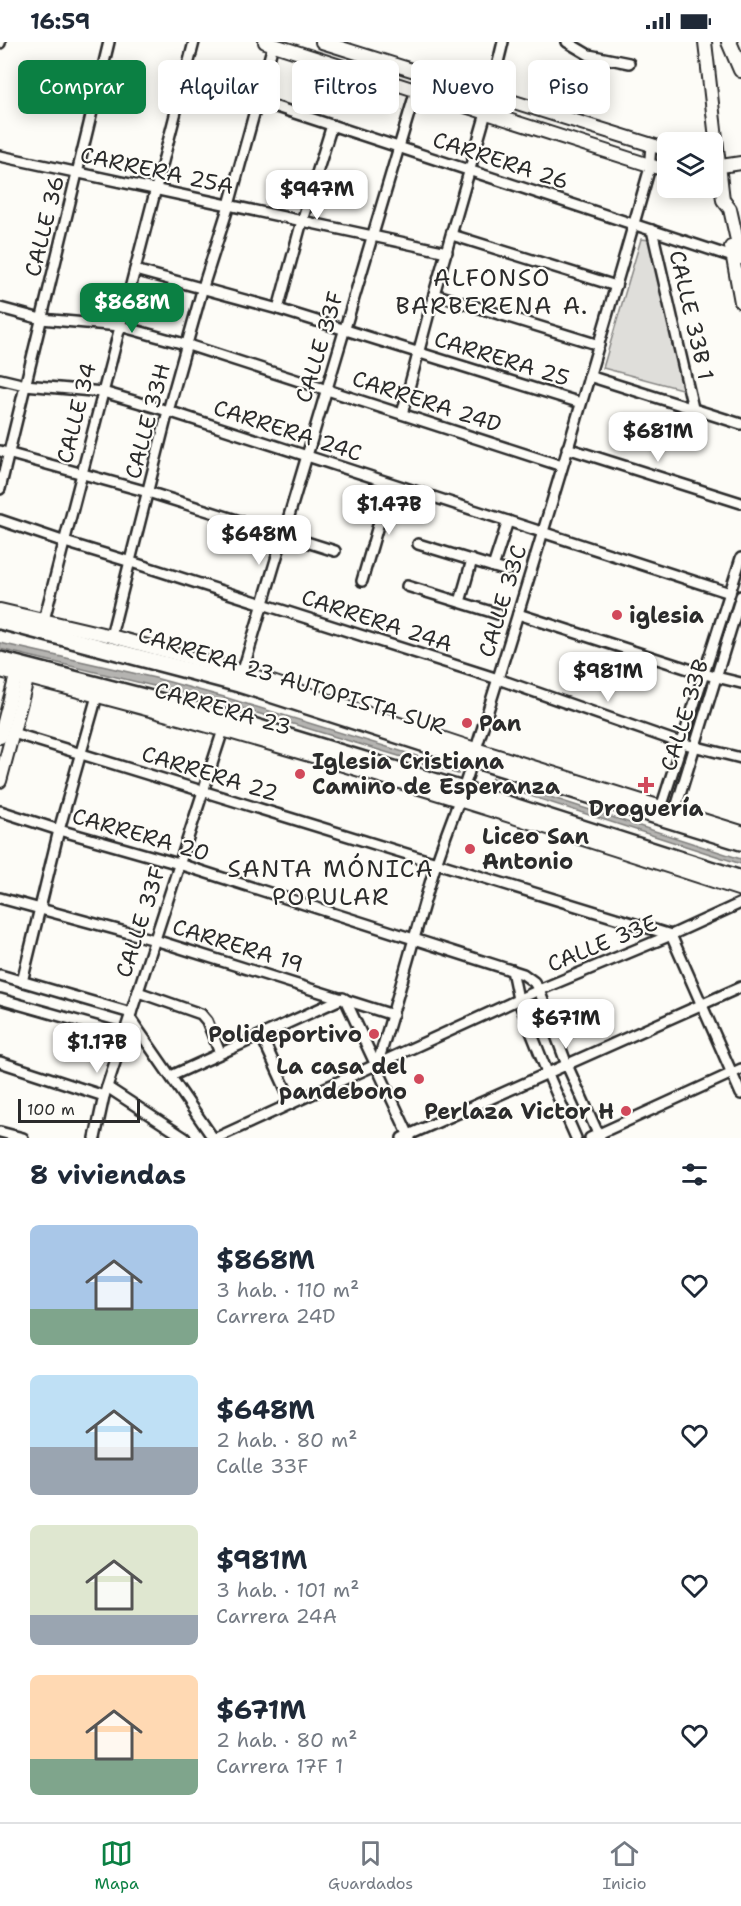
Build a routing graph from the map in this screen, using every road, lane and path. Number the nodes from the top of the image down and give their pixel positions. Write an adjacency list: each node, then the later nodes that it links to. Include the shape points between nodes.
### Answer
1 (109, 42): 32 (street, CALLE 36)
2 (194, 42): 33 (street, CALLE 34)
3 (322, 42): 12 (street)
4 (503, 42): 10 (street)
5 (567, 42): 11 (street, via 589,55)
6 (705, 42): 22 (street)
7 (729, 42): 13 (main road)
8 (269, 43): 9 (street, CALLE 33H); 14 (street)
9 (266, 60)
10 (499, 60)
11 (629, 63)
12 (411, 70)
13 (741, 70)
14 (411, 88)
15 (516, 103): 23 (street)
16 (411, 107): 24 (street, CALLE 33F)
17 (280, 108): 21 (street, CARRERA 26)
18 (254, 114): 35 (street, CALLE 33H)
19 (486, 114): 31 (street)
20 (489, 114): 29 (street)
21 (332, 125): 24 (street, CARRERA 26); 36 (street)
22 (714, 132)
23 (651, 145): 25 (street); 29 (street, CALLE 33C)
24 (399, 147): 31 (street, CARRERA 26); 40 (street, CALLE 33F)
25 (657, 147)
26 (0, 156): 32 (street, CARRERA 25A)
27 (741, 163): 28 (street)
28 (723, 164)
29 (649, 165): 30 (street); 37 (street, CALLE 33C)
30 (657, 168)
31 (470, 171): 37 (street, CARRERA 26); 39 (street)
32 (77, 173): 33 (street, CARRERA 25A); 50 (street, CALLE 36)
33 (156, 190): 35 (street, CARRERA 25A); 43 (street, CALLE 34)
34 (723, 200): 42 (street, via 730,209)
35 (229, 206): 36 (street, CARRERA 25A); 45 (street, CALLE 33H)
36 (302, 221): 40 (street, CARRERA 25A); 49 (street)
37 (633, 224): 38 (street, CARRERA 26); 44 (street, CALLE 33C)
38 (652, 230): 42 (street, CARRERA 26); 62 (street, CALLE 33B 1)
39 (452, 234): 41 (street); 44 (street)
40 (372, 236): 41 (street, CARRERA 25A); 52 (street, CALLE 33F)
41 (447, 252): 46 (street)
42 (737, 257): 47 (street)
43 (135, 270): 45 (street, CARRERA 25); 51 (street, CALLE 34)
44 (616, 286): 54 (street, CALLE 33C)
45 (203, 287): 49 (street, CARRERA 25); 53 (street, CALLE 33H)
46 (434, 294): 54 (street); 55 (street)
47 (741, 302)
48 (0, 308): 50 (street, CARRERA 24D)
49 (278, 309): 52 (street, CARRERA 25)
50 (41, 319): 51 (street, CARRERA 24D); 58 (street, CALLE 36)
51 (120, 326): 53 (street, CARRERA 24D); 60 (street, CALLE 34)
52 (344, 329): 55 (street, CARRERA 25); 59 (street, CALLE 33F)
53 (188, 345): 59 (street, CARRERA 24D); 63 (street, CALLE 33H)
54 (599, 345): 56 (street, CALLE 33C)
55 (419, 353): 61 (street, CARRERA 25); 64 (street)
56 (589, 376): 61 (street, CALLE 33C); 62 (street, CARRERA 25)
57 (0, 379): 58 (street, CARRERA 24C)
58 (25, 386): 60 (street, CARRERA 24C); 67 (street, CALLE 36)
59 (326, 389): 64 (street, CARRERA 24D); 68 (street, CALLE 33F)
60 (103, 392): 63 (street, CARRERA 24C); 70 (street, CALLE 34)
61 (581, 403): 66 (street, CALLE 33C)
62 (693, 408): 65 (street, CARRERA 25)
63 (168, 411): 68 (street, CARRERA 24C); 73 (street, CALLE 33H)
64 (402, 414): 69 (street, CARRERA 24D)
65 (741, 424)
66 (567, 448): 69 (street, CALLE 33C); 74 (street)
67 (4, 452): 70 (street); 72 (street, CALLE 36)
68 (306, 456): 71 (street, CARRERA 24C); 78 (street, CALLE 33F)
69 (562, 466): 77 (street, CALLE 33C)
70 (82, 474): 73 (street); 79 (street, CALLE 34)
71 (390, 484): 76 (street, CARRERA 24C); 87 (street)
72 (0, 489)
73 (148, 492): 78 (street); 84 (street, CALLE 33H)
74 (741, 503)
75 (0, 520): 79 (street, CARRERA 24A)
76 (508, 521): 77 (street, CARRERA 24C); 85 (street)
77 (544, 533): 89 (street, CARRERA 24C); 95 (street, CALLE 33C)
78 (283, 535): 81 (street); 92 (street, CALLE 33F)
79 (65, 542): 84 (street, CARRERA 24A); 96 (street, CALLE 34)
80 (418, 544): 83 (street)
81 (335, 551)
82 (741, 558): 89 (street, CALLE 33B)
83 (472, 560): 85 (street); 91 (street)
84 (131, 562): 92 (street, CARRERA 24A); 98 (street, CALLE 33H)
85 (493, 567): 86 (street)
86 (507, 571)
87 (362, 581)
88 (407, 586): 91 (street)
89 (730, 593): 102 (street, CALLE 33B)
90 (741, 596): 103 (street, CALLE 33B)
91 (460, 602): 94 (street)
92 (262, 604): 104 (street, CALLE 33F); 105 (street, CARRERA 24A)
93 (0, 610): 96 (street, CARRERA 23)
94 (498, 614)
95 (518, 614): 102 (street); 105 (street, CALLE 33C)
96 (44, 620): 98 (street, CARRERA 23)
97 (0, 621): 104 (main road, CARRERA 23 AUTOPISTA SUR)
98 (111, 636): 104 (street, CARRERA 23)
99 (0, 660): 101 (main road)
100 (0, 672): 101 (street, CARRERA 23)
101 (24, 674): 107 (street, CARRERA 23); 108 (main road); 110 (street); 111 (street)
102 (704, 674): 103 (street); 112 (street, CALLE 33B)
103 (716, 677): 106 (street); 113 (street, CALLE 33B)
104 (241, 678): 115 (main road, CARRERA 23 AUTOPISTA SUR)
105 (498, 679): 112 (street, CARRERA 24A); 115 (street, CALLE 33C)
106 (741, 683)
107 (97, 696): 108 (street, CARRERA 23); 114 (street)
108 (155, 704): 109 (main road)
109 (226, 724): 118 (street, CALLE 33F); 119 (main road)
110 (13, 733): 114 (street, CARRERA 22); 117 (street)
111 (0, 737)
112 (681, 742): 113 (street, CARRERA 24A); 120 (street, CALLE 33B)
113 (695, 746): 116 (street, CARRERA 24A); 122 (street, CALLE 33B)
114 (79, 753): 118 (street, CARRERA 22); 123 (street)
115 (475, 754): 119 (street, CALLE 33C); 120 (street); 125 (main road, CARRERA 23 AUTOPISTA SUR)
116 (741, 758)
117 (0, 781)
118 (202, 791): 126 (street, CARRERA 22); 127 (street, CALLE 33F)
119 (462, 795): 126 (street, CALLE 33C); 128 (main road); 129 (street)
120 (661, 808): 122 (street)
121 (0, 811): 123 (street, CARRERA 20)
122 (675, 811): 124 (street)
123 (59, 830): 127 (street, CARRERA 20); 132 (street)
124 (741, 832)
125 (741, 842)
126 (436, 863): 133 (street, CARRERA 22); 134 (street, CALLE 33C)
127 (180, 864): 134 (street, CARRERA 20); 135 (street, CALLE 33F)
128 (741, 879)
129 (741, 890)
130 (0, 898): 132 (street, CARRERA 19)
131 (741, 903): 133 (street, CALLE 33E)
132 (40, 909): 135 (street, CARRERA 19); 138 (street)
133 (671, 935): 140 (street, CALLE 33E); 145 (street)
134 (413, 939): 136 (street, CARRERA 20); 147 (street, CALLE 33C)
135 (155, 940): 141 (street, CALLE 33F); 143 (street, CARRERA 19)
136 (512, 970): 140 (street, CARRERA 20, via 530,977); 144 (street)
137 (0, 975): 138 (street)
138 (22, 982): 146 (street)
139 (741, 987): 145 (street)
140 (539, 990): 144 (street, CALLE 33E); 153 (street)
141 (138, 992): 146 (street, CALLE 33F); 150 (street, via 201,1014)
142 (0, 999): 148 (street)
143 (344, 999): 147 (street, CARRERA 19); 149 (street); 152 (street)
144 (518, 999): 152 (street, CALLE 33E); 155 (street)
145 (703, 1004): 153 (street); 154 (street)
146 (130, 1015): 148 (street, CALLE 33F); 156 (street)
147 (393, 1015): 152 (street, CALLE 33C)
148 (124, 1034): 157 (street, CALLE 33F)
149 (261, 1035): 150 (street); 159 (street)
150 (220, 1053): 156 (street)
151 (0, 1062): 157 (street)
152 (377, 1065): 159 (street, CALLE 33E); 161 (street)
153 (567, 1065): 155 (street); 162 (street)
154 (737, 1071): 158 (street); 162 (street)
155 (547, 1072): 161 (street); 167 (street)
156 (171, 1076): 166 (street)
157 (106, 1091): 164 (street, CALLE 33F); 165 (street)
158 (741, 1094)
159 (292, 1103): 166 (street, CALLE 33E)
160 (0, 1132): 163 (street)
161 (407, 1137)
162 (596, 1137)
163 (23, 1138)
164 (95, 1138)
165 (185, 1138)
166 (214, 1138)
167 (576, 1138)

